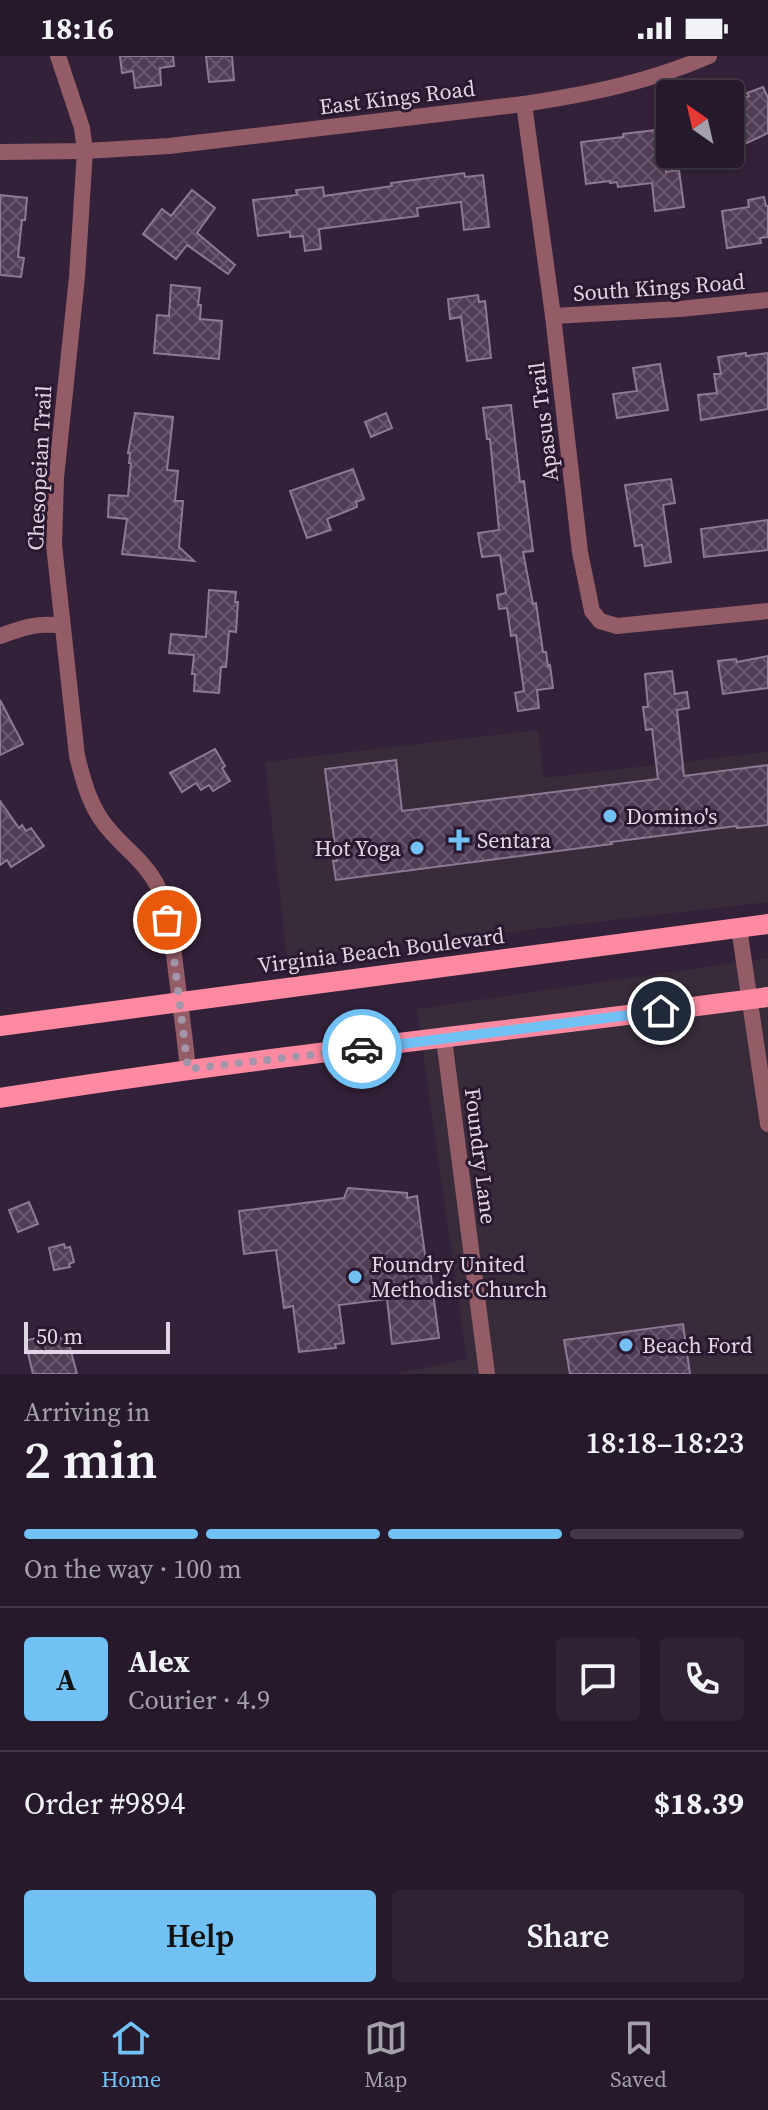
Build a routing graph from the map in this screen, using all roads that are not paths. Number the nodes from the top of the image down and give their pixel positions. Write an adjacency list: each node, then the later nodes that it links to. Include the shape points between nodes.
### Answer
1 (58, 56): 4 (street, Chesopeian Trail)
2 (709, 56): 3 (street, East Kings Road, via 635,83)
3 (524, 104): 4 (street, East Kings Road); 7 (street, Apasus Trail)
4 (85, 151): 5 (street, East Kings Road); 9 (street, Chesopeian Trail, via 56,478 54,545)
5 (0, 152)
6 (768, 300): 7 (street, South Kings Road)
7 (553, 316): 8 (street, Apasus Trail, via 580,552 592,611 600,621 617,626)
8 (768, 611)
9 (62, 626): 10 (street, via 29,625); 14 (street, Chesopeian Trail, via 85,788 96,812 158,888)
10 (0, 636)
11 (768, 924): 12 (main road, Virginia Beach Boulevard)
12 (739, 928): 13 (street); 14 (main road, Virginia Beach Boulevard)
13 (759, 998): 16 (main road); 19 (street)
14 (180, 1001): 15 (main road, Virginia Beach Boulevard); 17 (street, Chesopeian Trail)
15 (0, 1026)
16 (444, 1039): 17 (main road); 20 (street, Foundry Lane)
17 (188, 1069): 18 (main road)
18 (0, 1098)
19 (768, 1124)
20 (487, 1374)

